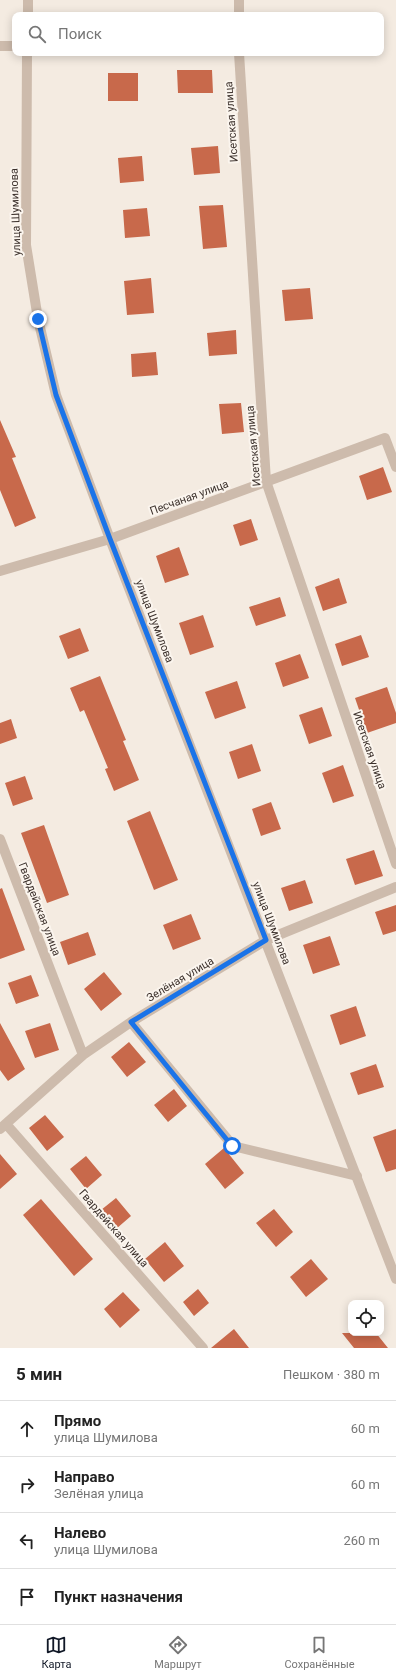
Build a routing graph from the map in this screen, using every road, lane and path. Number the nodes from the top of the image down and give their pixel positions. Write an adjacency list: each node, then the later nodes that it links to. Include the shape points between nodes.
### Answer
1 (28, 0): 3 (street)
2 (239, 0): 4 (street)
3 (28, 12)
4 (239, 12)
5 (0, 46): 6 (street)
6 (12, 46)
7 (27, 56): 11 (street, улица Шумилова, via 26,245 38,319 56,395)
8 (239, 56): 10 (street, Исетская улица)
9 (396, 467): 10 (street, Песчаная улица, via 385,438)
10 (266, 481): 11 (street, Песчаная улица); 14 (street, Исетская улица)
11 (110, 539): 12 (street, Песчаная улица); 16 (street, улица Шумилова)
12 (0, 571)
13 (0, 839): 18 (street, Гвардейская улица)
14 (396, 864)
15 (396, 887): 16 (street, Зелёная улица)
16 (266, 940): 17 (street, Зелёная улица); 20 (street, улица Шумилова)
17 (131, 1022): 18 (street, Зелёная улица); 20 (street, via 232,1146)
18 (83, 1056): 19 (street, Зелёная улица)
19 (3, 1126): 22 (street, Гвардейская улица)
20 (357, 1176): 21 (street, улица Шумилова)
21 (396, 1279)
22 (203, 1348)

